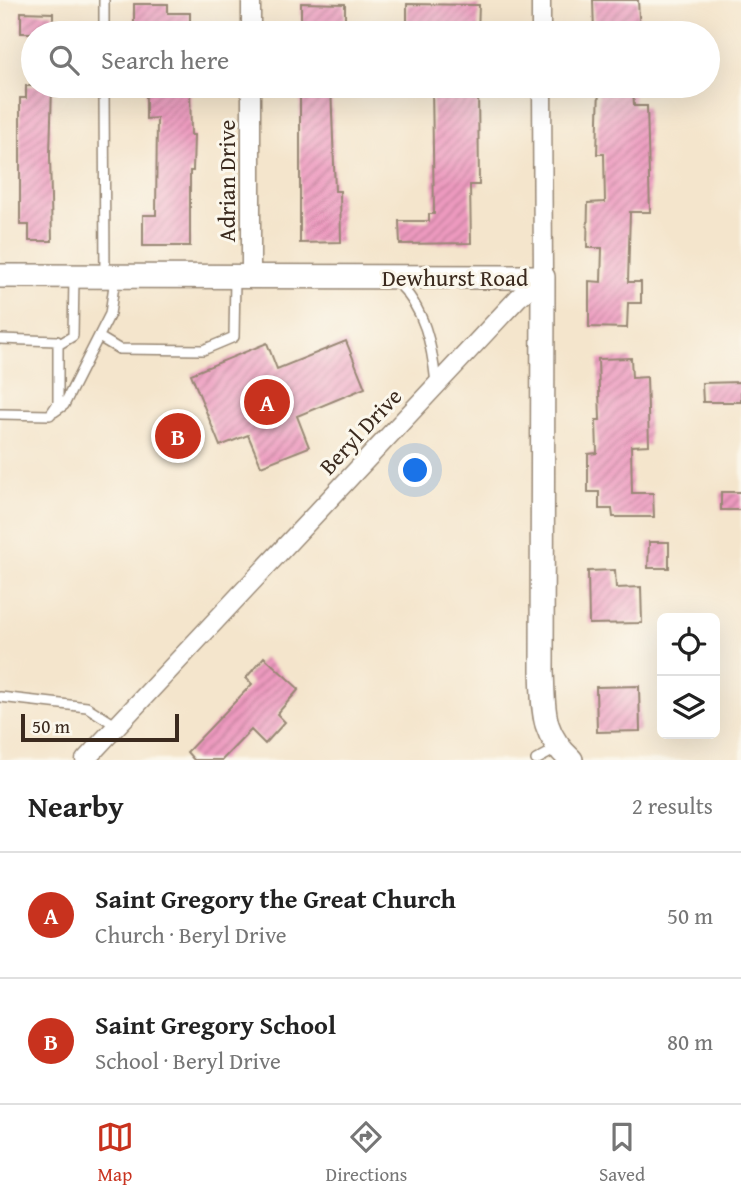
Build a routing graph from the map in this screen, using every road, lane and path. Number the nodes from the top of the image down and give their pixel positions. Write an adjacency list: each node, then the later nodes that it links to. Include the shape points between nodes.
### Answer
1 (104, 0): 4 (lane)
2 (251, 0): 5 (street)
3 (541, 0): 6 (street)
4 (104, 21)
5 (251, 21)
6 (541, 21)
7 (104, 98): 12 (lane)
8 (250, 98): 13 (street, Adrian Drive)
9 (542, 98): 15 (street)
10 (0, 276): 11 (street, Dewhurst Road)
11 (74, 276): 12 (street, Dewhurst Road); 18 (lane, via 73,337)
12 (110, 276): 13 (street, Dewhurst Road); 16 (lane, via 110,314)
13 (243, 276): 14 (street, Dewhurst Road); 16 (lane, via 234,337 203,350 119,349)
14 (392, 277): 15 (street, Dewhurst Road); 19 (lane, via 404,288 429,334)
15 (543, 277): 19 (street, Beryl Drive); 24 (street, Dewhurst Road, via 542,670 545,726)
16 (99, 337): 21 (lane, via 64,405)
17 (0, 339): 18 (lane, via 57,341)
18 (58, 345): 21 (lane, via 58,403)
19 (437, 385): 23 (street, Beryl Drive)
20 (0, 414): 21 (lane)
21 (50, 415)
22 (0, 697): 23 (lane, via 87,706)
23 (117, 726): 25 (street, Beryl Drive)
24 (565, 754): 26 (lane)
25 (85, 760)
26 (536, 760)

